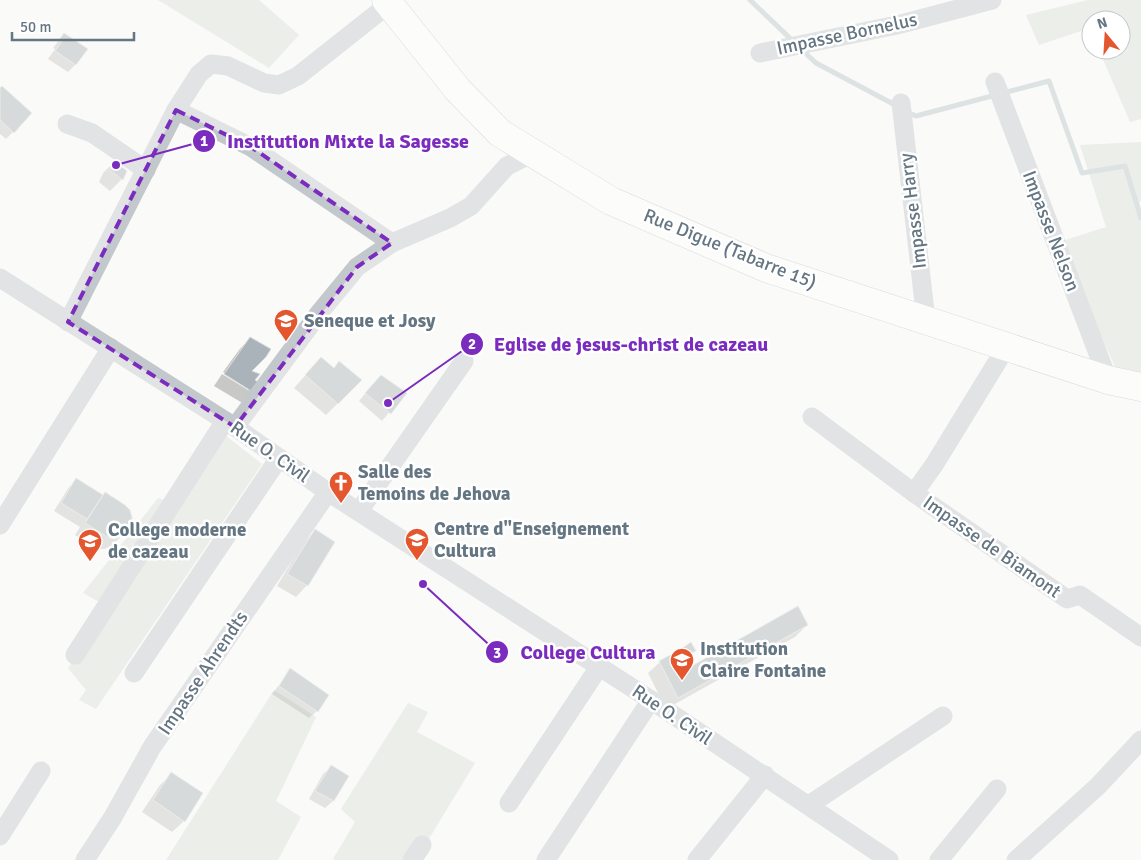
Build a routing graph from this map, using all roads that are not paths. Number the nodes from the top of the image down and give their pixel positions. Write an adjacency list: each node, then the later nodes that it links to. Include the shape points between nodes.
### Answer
1 (992, 0): 3 (street, Impasse Bornelus, via 896,25)
2 (389, 1): 6 (street, via 298,76 279,85 264,83 228,66 211,64 199,74); 8 (street, Rue Digue (Tabarre 15), via 458,90 500,132)
3 (760, 53)
4 (995, 82): 17 (street, Impasse Nelson)
5 (901, 102): 12 (street, Impasse Harry)
6 (176, 110): 9 (street); 10 (street, via 251,147)
7 (66, 124): 9 (street, via 92,133)
8 (533, 153): 10 (street, via 507,166 471,206); 12 (street, Rue Digue (Tabarre 15), via 611,201 766,268)
9 (146, 170): 13 (street)
10 (392, 243): 20 (street, via 357,267)
11 (0, 278): 13 (street, Rue O. Civil)
12 (926, 320): 14 (street, Rue Digue (Tabarre 15))
13 (68, 322): 15 (street, Rue O. Civil)
14 (1007, 346): 17 (street, Rue Digue (Tabarre 15)); 23 (street, Impasse de Biamont)
15 (111, 348): 20 (street, Rue O. Civil); 25 (street)
16 (464, 361): 24 (street)
17 (1108, 380): 18 (street, Rue Digue (Tabarre 15))
18 (1141, 387)
19 (812, 417): 23 (street)
20 (230, 424): 21 (street, Rue O. Civil); 27 (street)
21 (279, 458): 22 (street, Rue O. Civil); 29 (street)
22 (328, 492): 24 (street, Rue O. Civil); 39 (street, Impasse Ahrendts, via 152,747)
23 (914, 493): 26 (street, Impasse de Biamont, via 1067,599 1080,595)
24 (359, 511): 28 (street, Rue O. Civil)
25 (0, 525)
26 (1141, 637)
27 (75, 654)
28 (599, 667): 30 (street, Rue O. Civil); 36 (street)
29 (134, 673)
30 (651, 700): 34 (street, Rue O. Civil); 40 (street)
31 (943, 716): 37 (street)
32 (1141, 740): 44 (street, via 1098,786)
33 (42, 771): 38 (street)
34 (765, 776): 37 (street, Rue O. Civil); 41 (street)
35 (997, 789): 43 (street)
36 (509, 803)
37 (809, 805): 42 (street, Rue O. Civil)
38 (0, 836)
39 (85, 860)
40 (546, 860)
41 (697, 860)
42 (889, 860)
43 (939, 860)
44 (1016, 860)

